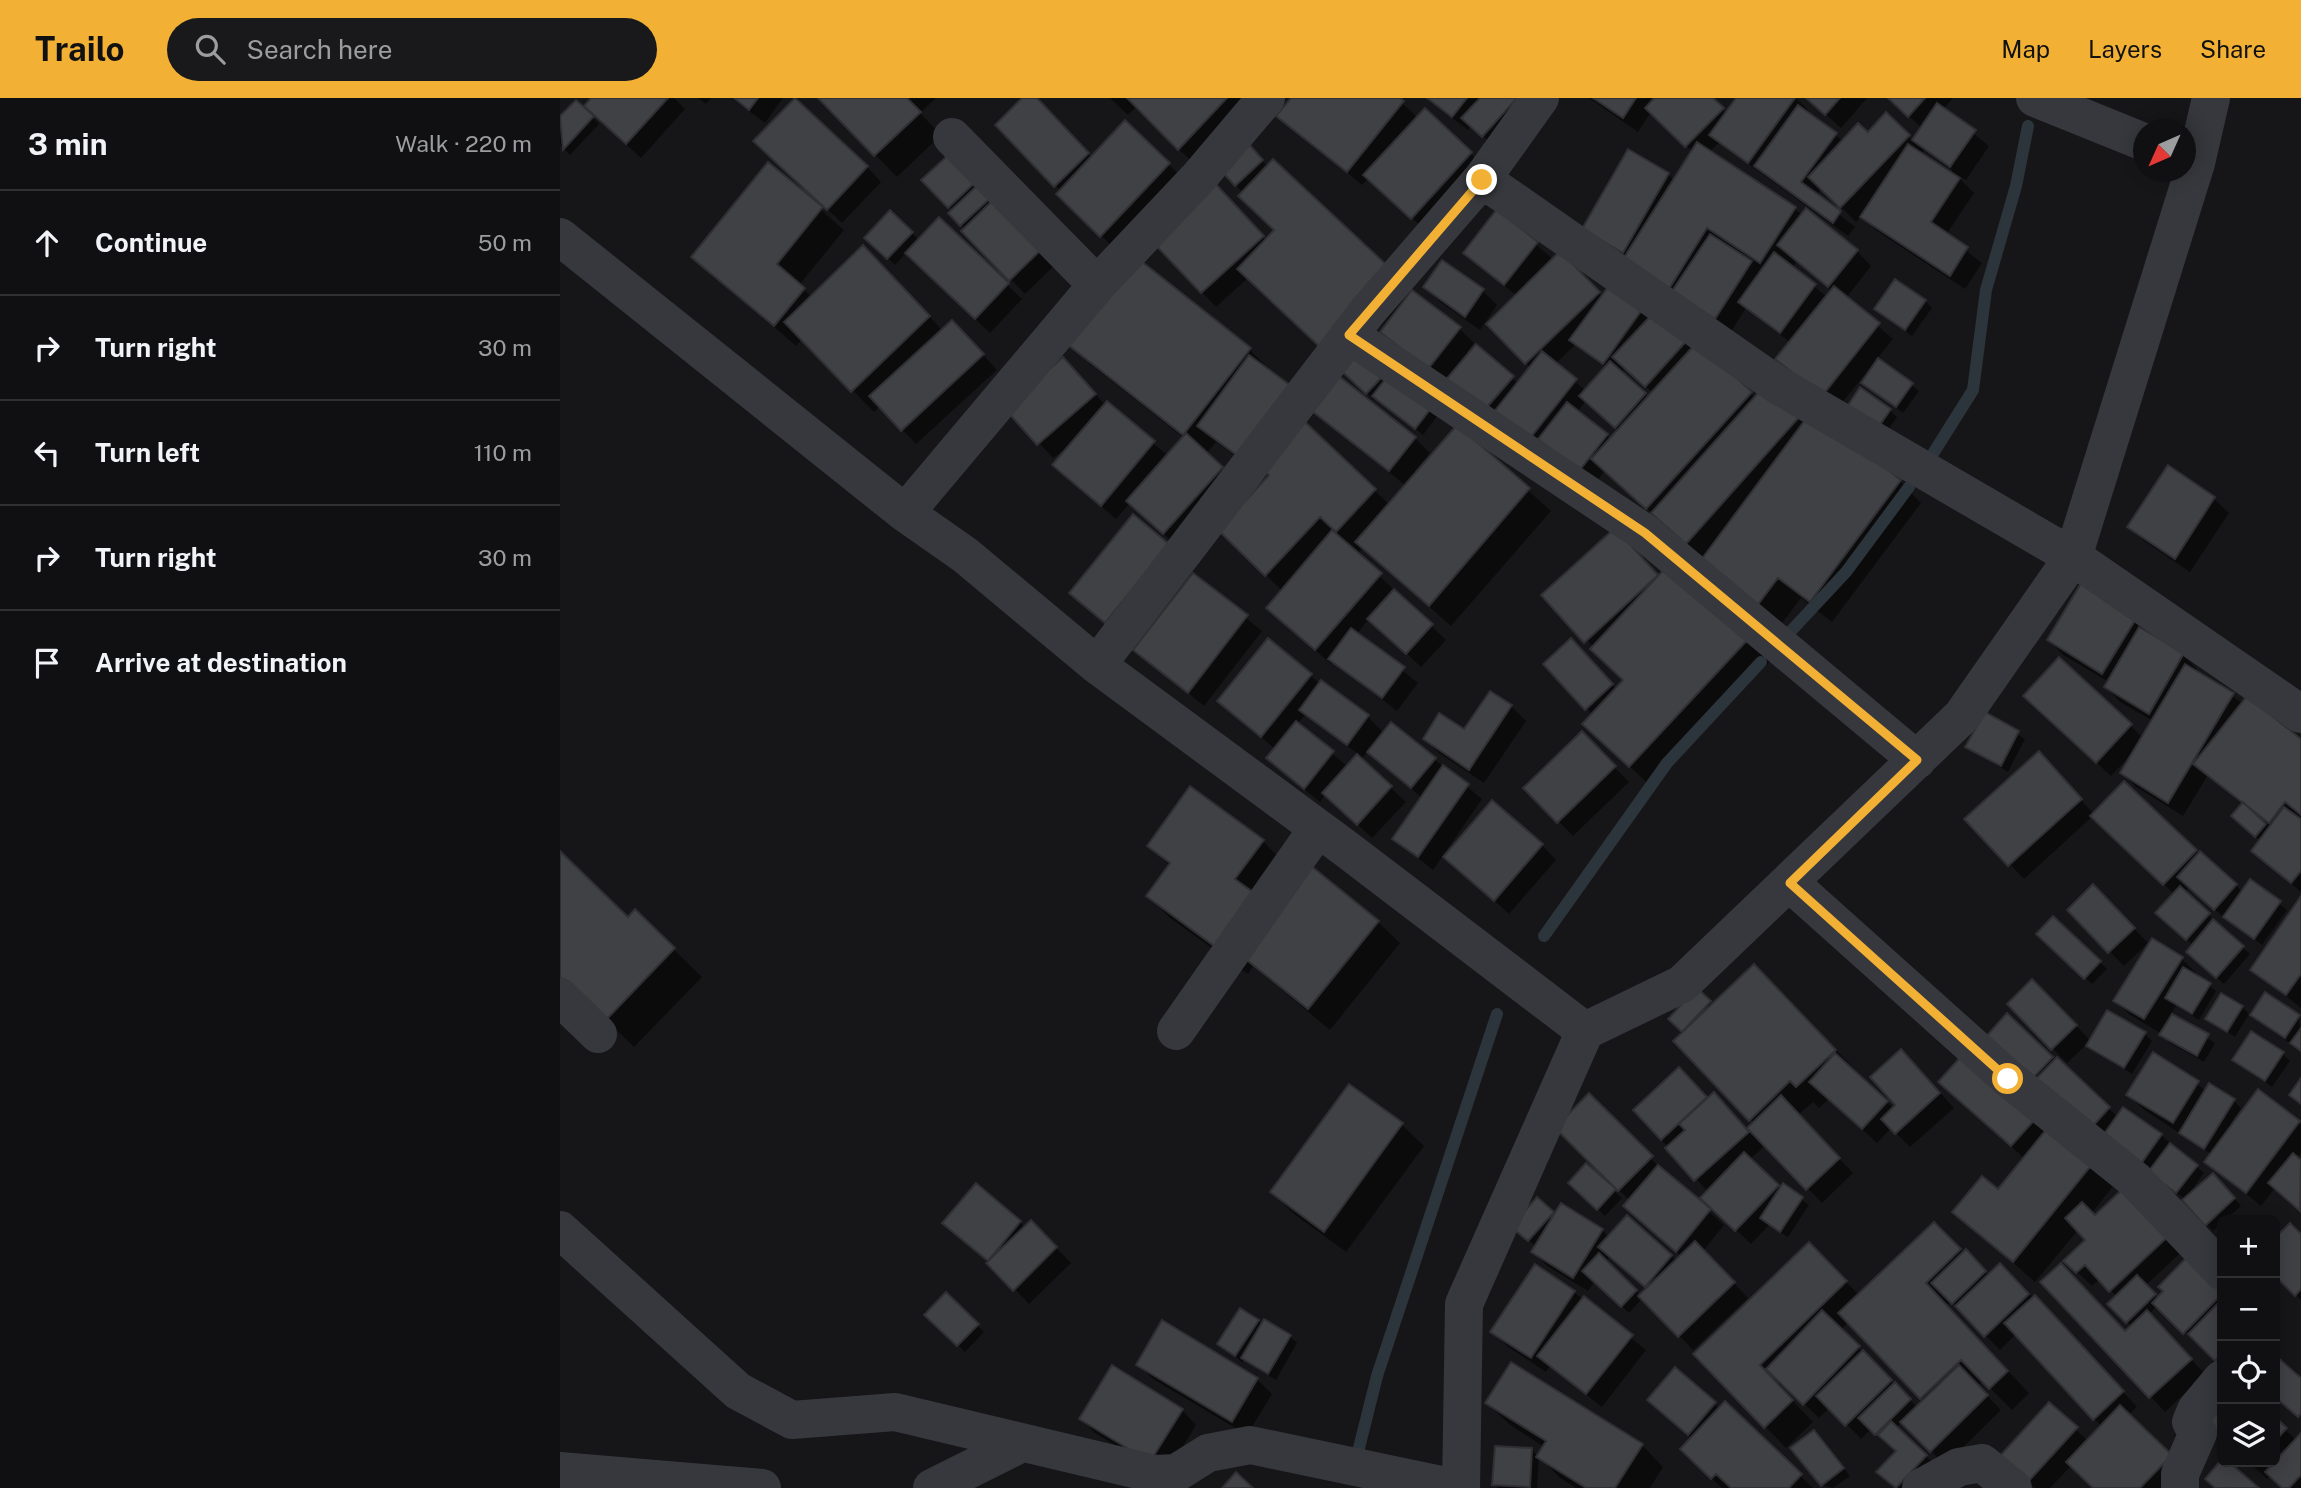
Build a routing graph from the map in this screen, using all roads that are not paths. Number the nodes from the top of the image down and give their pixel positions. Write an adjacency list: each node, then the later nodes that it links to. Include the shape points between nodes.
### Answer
1 (1266, 98): 11 (street)
2 (1540, 98): 8 (street)
3 (2035, 98): 6 (street)
4 (2211, 98): 7 (street)
5 (953, 137): 11 (street)
6 (2133, 138)
7 (2196, 145)
8 (1482, 180): 12 (street); 14 (street, via 1776,384)
9 (2185, 182): 14 (street)
10 (560, 237): 13 (street)
11 (1097, 285): 13 (street)
12 (1349, 335): 15 (street); 17 (street, via 1645,533)
13 (905, 513): 15 (street, via 965,555)
14 (2073, 556): 16 (street); 17 (street, via 1962,716)
15 (1097, 665): 18 (street)
16 (2301, 714)
17 (1917, 760): 19 (street)
18 (1318, 828): 21 (street); 22 (street)
19 (1790, 883): 22 (street, via 1682,984); 25 (street, via 2008,1079 2135,1180)
20 (560, 997): 23 (street)
21 (1176, 1031)
22 (1585, 1031): 31 (street, via 1464,1304)
23 (598, 1034)
24 (560, 1230): 27 (street, via 738,1391 792,1420 895,1412)
25 (2217, 1265)
26 (2217, 1384): 34 (street, via 2191,1422 2198,1433 2180,1474)
27 (1022, 1443): 30 (street); 31 (street, via 1154,1474 1176,1473 1208,1453 1250,1445)
28 (560, 1471): 29 (street)
29 (762, 1488)
30 (932, 1488)
31 (1459, 1488)
32 (1921, 1488): 33 (street, via 1959,1467 1982,1463)
33 (2013, 1488)
34 (2180, 1488)

